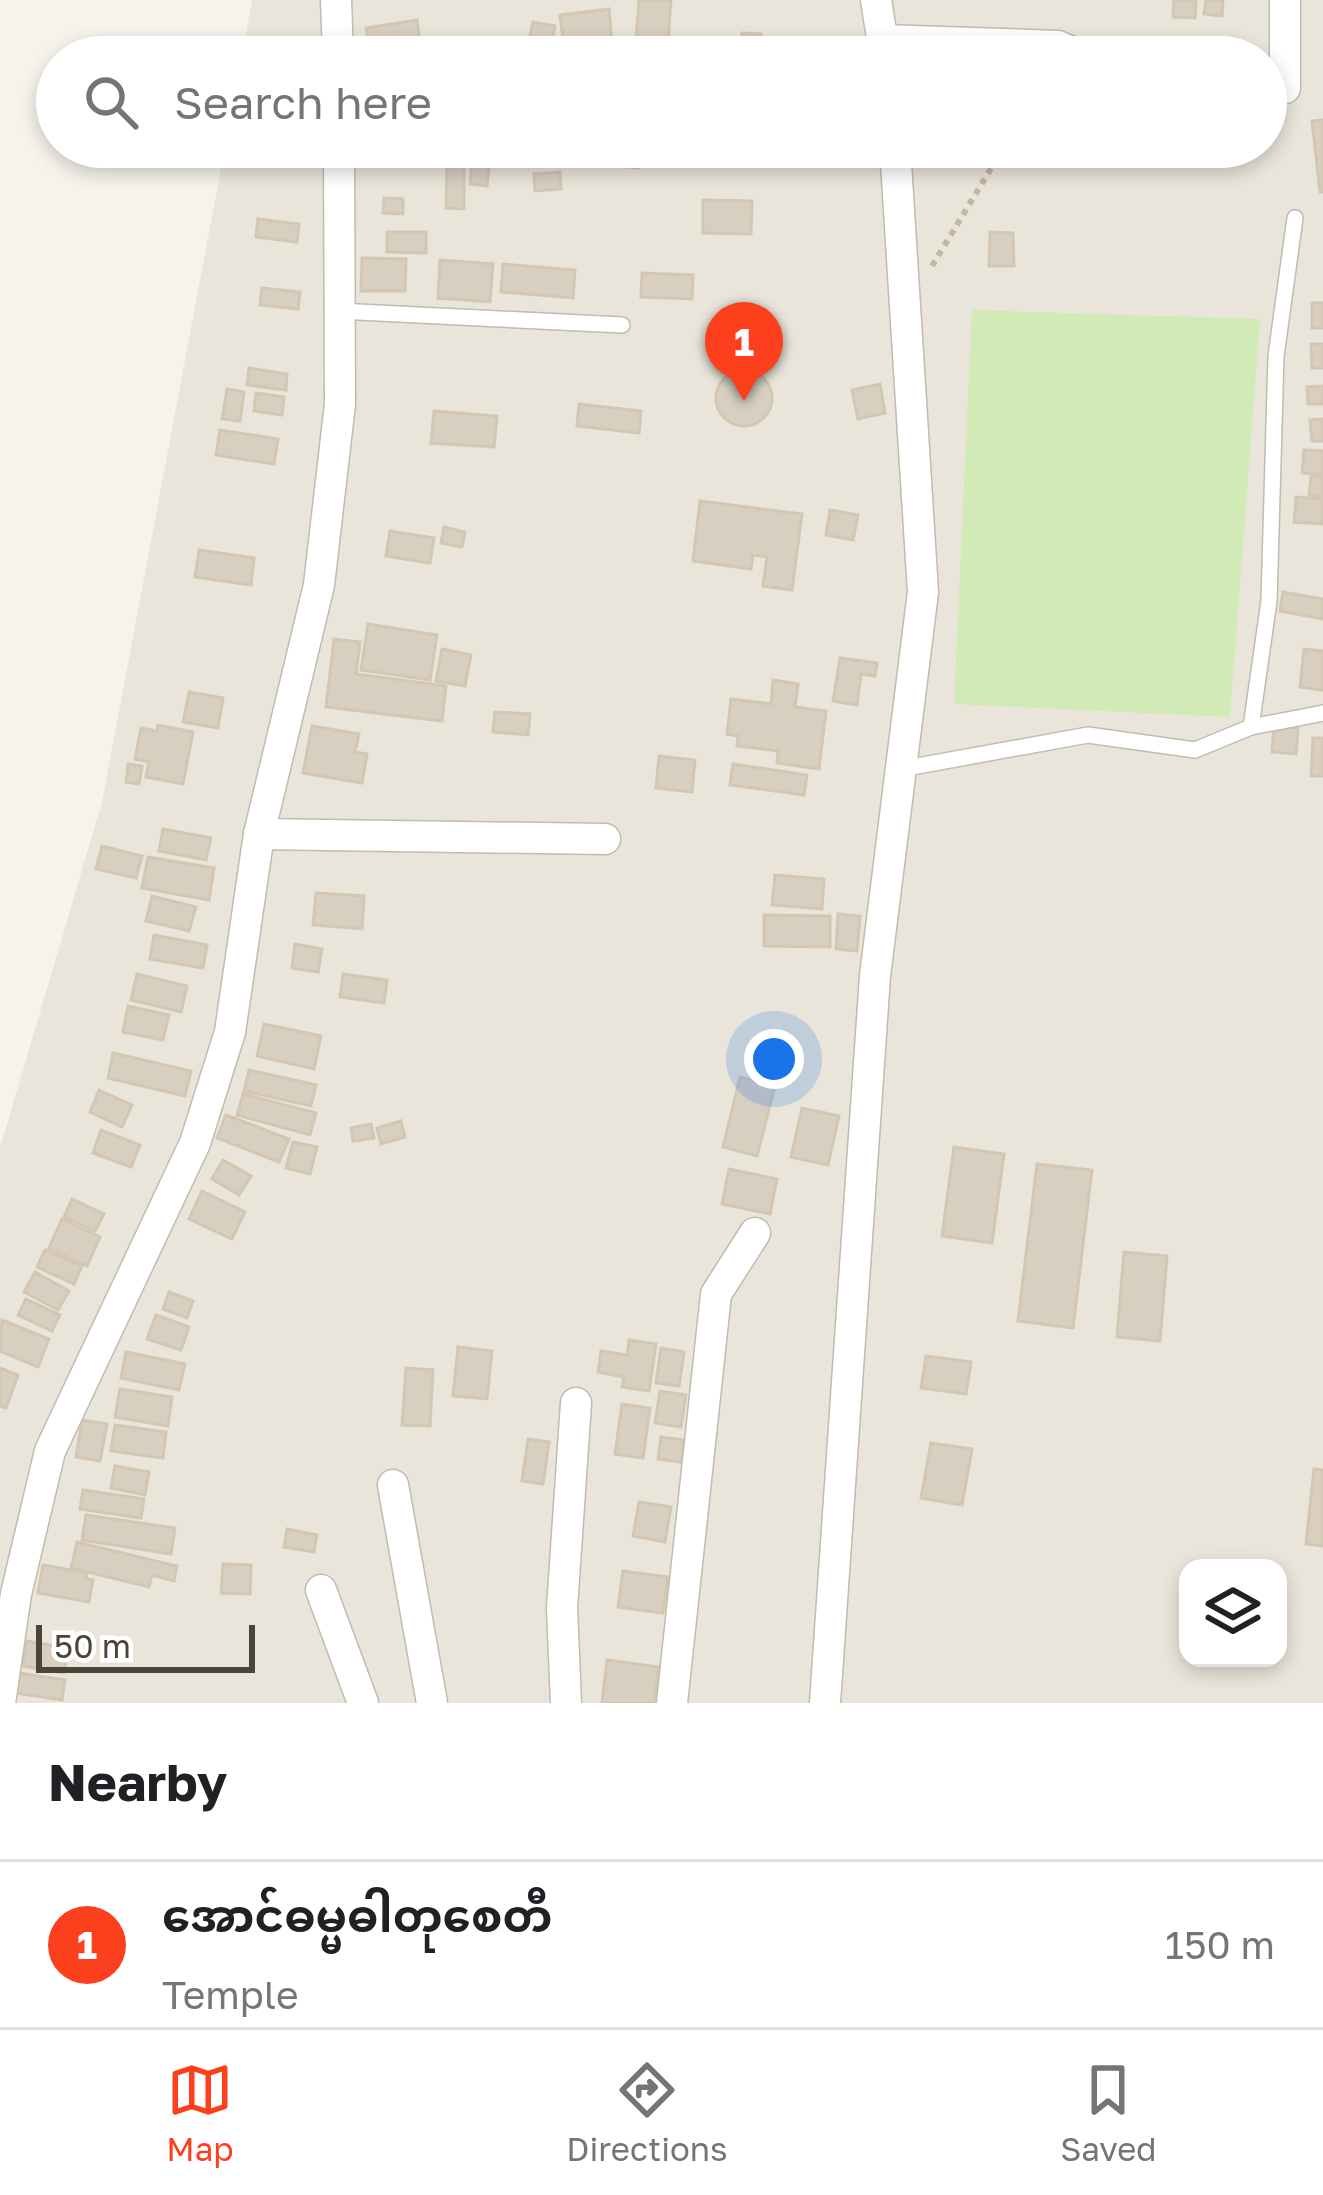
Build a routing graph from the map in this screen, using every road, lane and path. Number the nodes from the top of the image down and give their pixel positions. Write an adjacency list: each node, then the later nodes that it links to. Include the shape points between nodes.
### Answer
1 (336, 0): 4 (street)
2 (876, 0): 5 (street)
3 (1285, 0): 6 (street)
4 (337, 36)
5 (882, 36)
6 (1285, 36)
7 (339, 168): 12 (street)
8 (897, 168): 11 (street)
9 (991, 168): 11 (path)
10 (1295, 218): 15 (lane, via 1276,356 1269,601)
11 (908, 304): 16 (street, via 923,592)
12 (338, 311): 13 (lane); 17 (street, via 340,404 319,585)
13 (622, 325)
14 (1323, 713): 15 (lane)
15 (1251, 727): 16 (lane, via 1195,750 1088,735)
16 (901, 769): 28 (street, via 875,976)
17 (259, 834): 18 (street); 23 (street, via 230,1032 195,1143 50,1451)
18 (605, 839)
19 (754, 1233): 27 (street, via 716,1294)
20 (576, 1403): 26 (street, via 562,1608)
21 (393, 1485): 25 (street)
22 (322, 1590): 24 (street)
23 (0, 1703)
24 (363, 1703)
25 (432, 1703)
26 (566, 1703)
27 (672, 1703)
28 (825, 1703)

